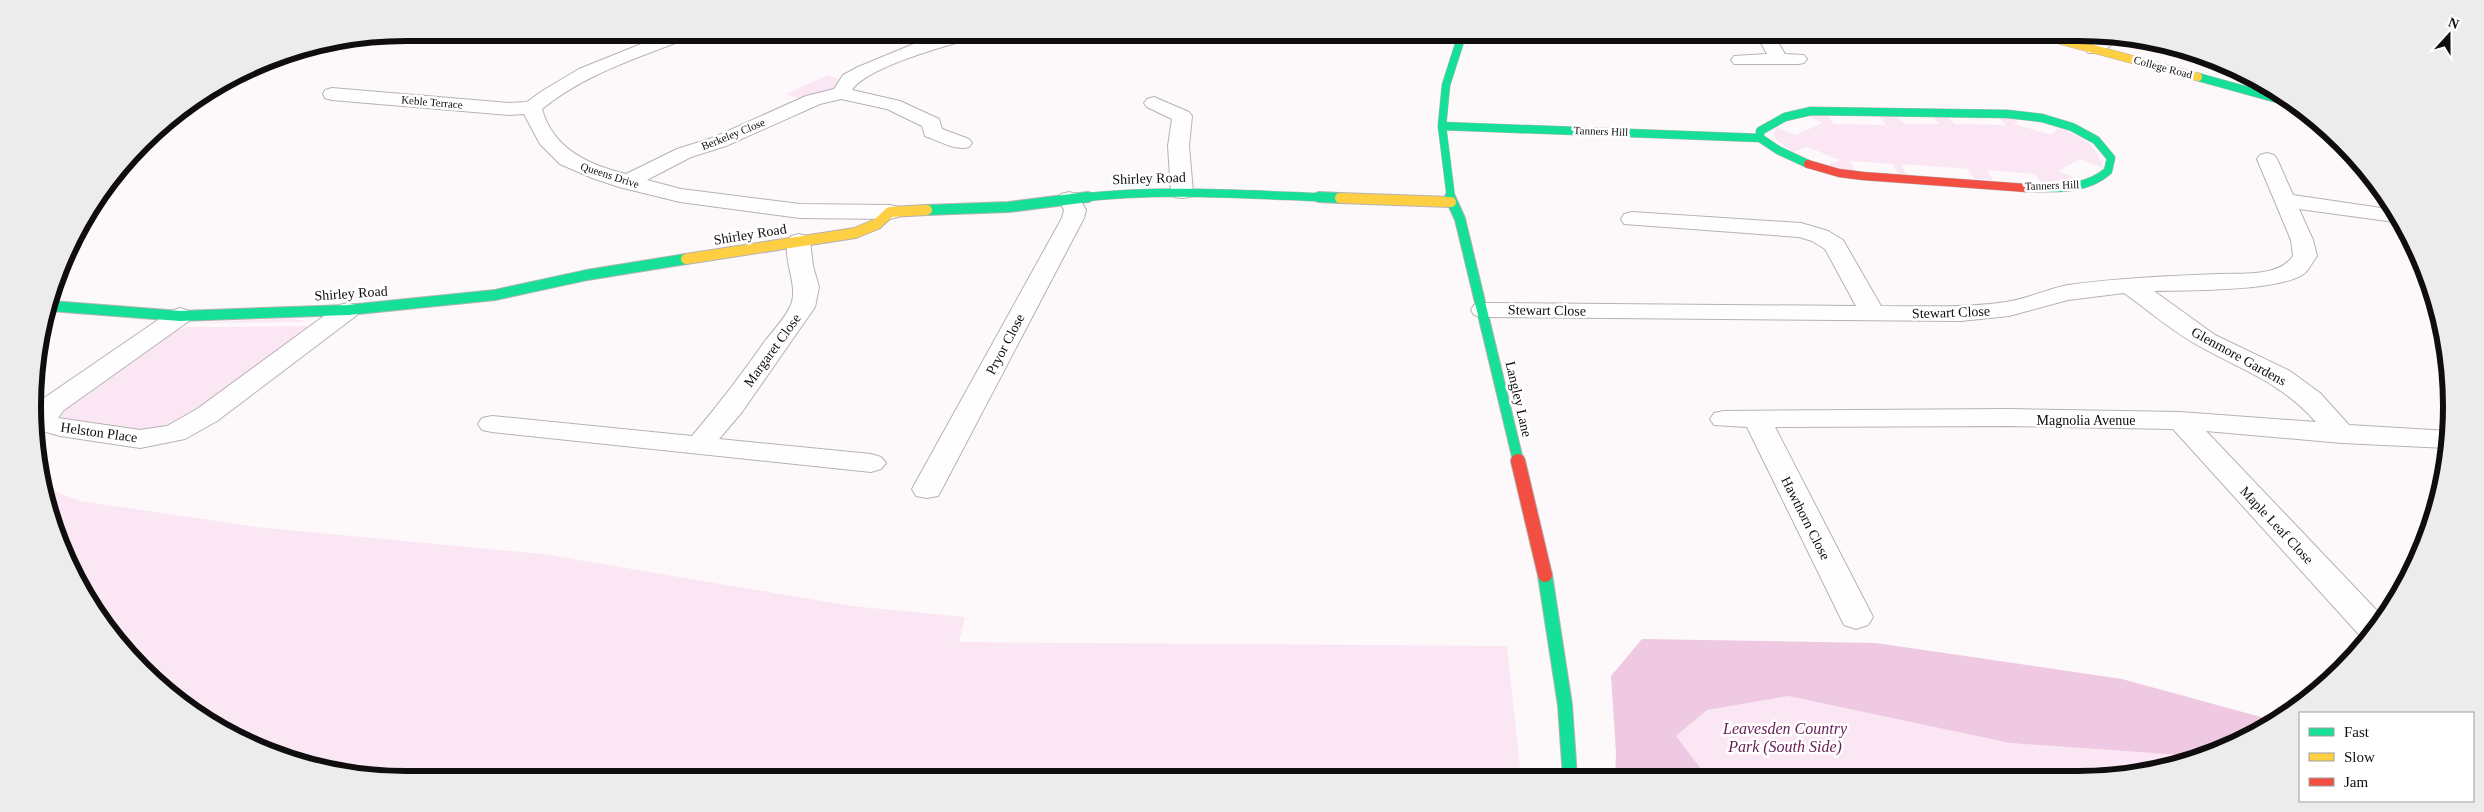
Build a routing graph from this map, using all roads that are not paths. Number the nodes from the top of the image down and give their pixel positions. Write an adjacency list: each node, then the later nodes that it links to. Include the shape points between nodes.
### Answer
1 (665, 41): 15 (street, via 566,82)
2 (943, 41): 11 (street, via 864,71 850,80)
3 (1460, 41): 16 (street, Langley Lane, via 1446,85)
4 (1768, 41): 8 (street)
5 (2064, 41): 7 (street, College Road)
6 (2105, 42): 7 (street)
7 (2094, 49): 13 (street, College Road)
8 (1779, 59): 9 (street); 10 (street)
9 (1798, 59)
10 (1740, 60)
11 (841, 93): 18 (street, Berkeley Close, via 893,104 932,123 932,132); 20 (street, Berkeley Close, via 813,100 719,142 684,153)
12 (332, 94): 15 (street, Keble Terrace, via 495,108)
13 (2272, 97)
14 (1154, 103): 21 (street, via 1191,115 1177,141)
15 (532, 108): 20 (street, Queens Drive, via 547,140 567,160)
16 (1442, 126): 17 (street, Tanners Hill); 24 (street, Langley Lane)
17 (1760, 138): 17 (street, Tanners Hill, via 1778,151 1816,167 1868,176 2044,188 2087,183 2108,173 2112,164 2105,149 2088,136 2055,122 2010,114 1802,112 1770,122 1760,131)
18 (962, 143)
19 (2267, 159): 23 (street, Stewart Close)
20 (627, 182): 25 (street, Queens Drive, via 680,195 800,211)
21 (1182, 192): 22 (street, Shirley Road); 24 (street, Shirley Road)
22 (1069, 199): 25 (street, Shirley Road, via 1009,207); 43 (street, Pryor Close, via 1076,210 1073,218)
23 (2286, 200): 26 (street); 29 (street, Stewart Close, via 2305,256 2297,268 2279,276 2247,280)
24 (1451, 202): 32 (street, Langley Lane, via 1460,219)
25 (890, 212): 28 (street, Shirley Road, via 877,224 855,233)
26 (2389, 216)
27 (1632, 219): 33 (street, via 1660,209 1801,230 1820,236 1835,245)
28 (799, 241): 31 (street, Shirley Road, via 587,276 495,296); 41 (street, Margaret Close, via 807,287 803,307 732,406)
29 (2129, 285): 33 (street, Stewart Close, via 2066,293 2009,309 1961,314); 39 (street, Glenmore Gardens, via 2206,340 2282,378 2310,399)
30 (56, 306): 34 (street, Shirley Road)
31 (348, 310): 34 (street, Shirley Road); 34 (street, Helston Place, via 206,416 175,433 140,439 60,428 44,419 54,404)
32 (1482, 310): 33 (street, Stewart Close); 46 (street, Langley Lane, via 1543,564 1566,705)
33 (1874, 314)
34 (180, 316)
35 (1724, 419): 36 (street, Magnolia Avenue)
36 (1757, 419): 37 (street, Magnolia Avenue); 44 (street, Hawthorn Close)
37 (2180, 420): 39 (street, Magnolia Avenue); 45 (street, Maple Leaf Close)
38 (492, 424): 41 (street)
39 (2342, 434): 40 (street, Magnolia Avenue)
40 (2441, 439)
41 (699, 445): 42 (street)
42 (871, 463)
43 (926, 489)
44 (1856, 617)
45 (2370, 624)
46 (1570, 771)

